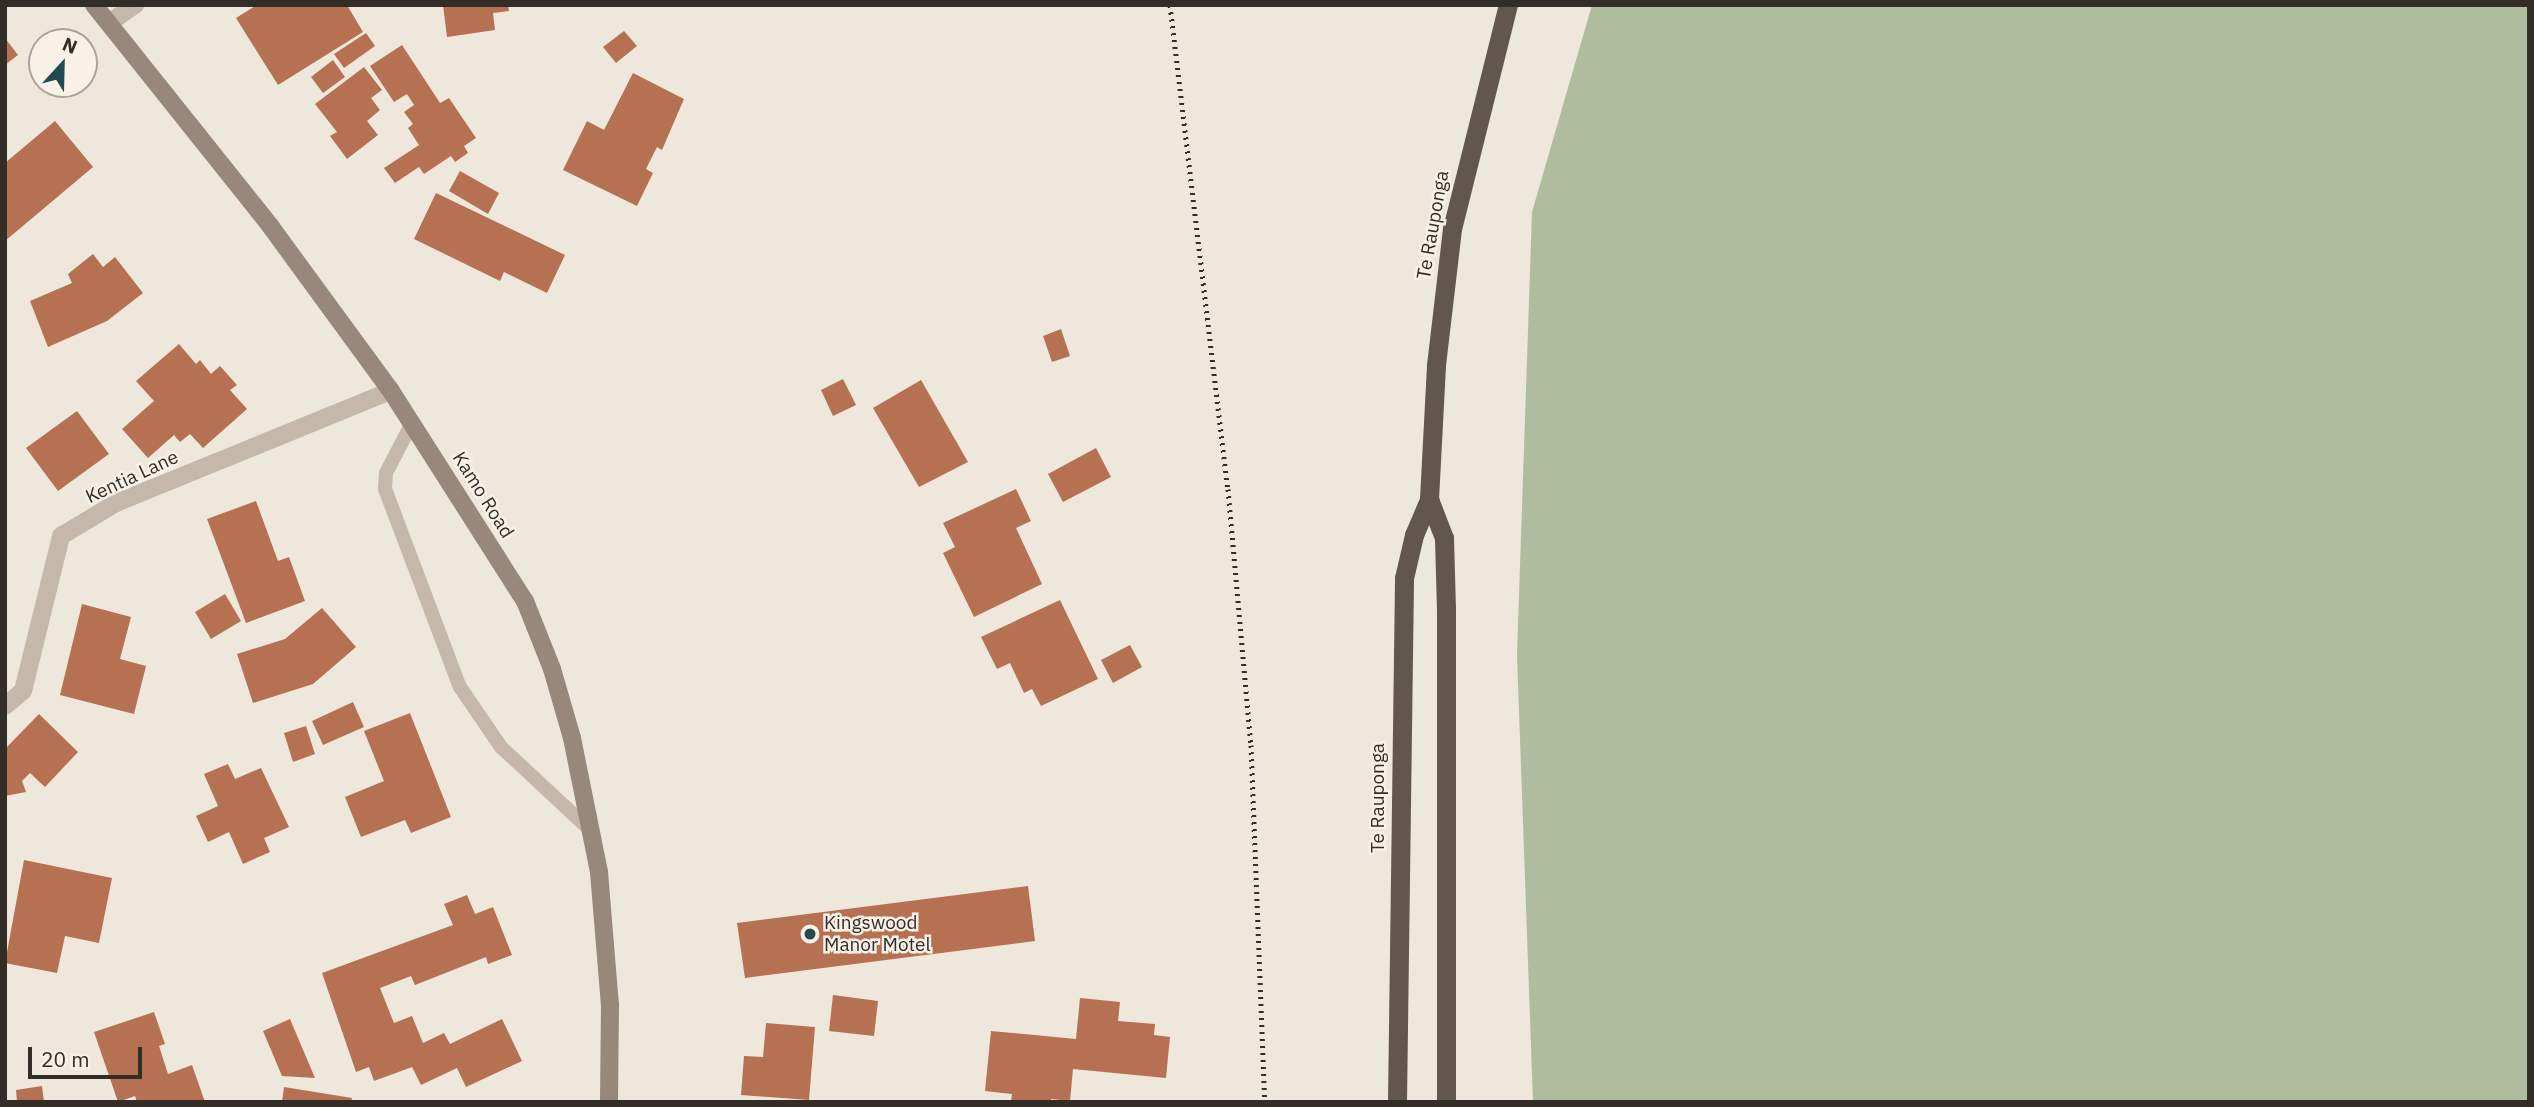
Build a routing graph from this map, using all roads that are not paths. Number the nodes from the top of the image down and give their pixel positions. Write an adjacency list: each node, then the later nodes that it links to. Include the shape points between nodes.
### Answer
1 (94, 5): 4 (main road, Kamo Road)
2 (135, 5): 4 (street)
3 (1508, 5): 7 (highway, Te Rauponga, via 1452,229 1436,365)
4 (109, 23): 5 (main road, Kamo Road, via 271,228)
5 (391, 391): 6 (main road, Kamo Road); 8 (street, Kentia Lane, via 116,503 61,536 23,691)
6 (412, 423): 9 (main road, Kamo Road, via 524,601 552,669); 9 (lane, via 386,473 385,489 460,687 501,747)
7 (1429, 499): 11 (highway, Te Rauponga, via 1413,535 1404,578); 12 (highway, Te Rauponga, via 1444,538 1447,608)
8 (5, 706)
9 (590, 830): 10 (main road, Kamo Road, via 605,920)
10 (614, 1101)
11 (1397, 1102)
12 (1446, 1102)

